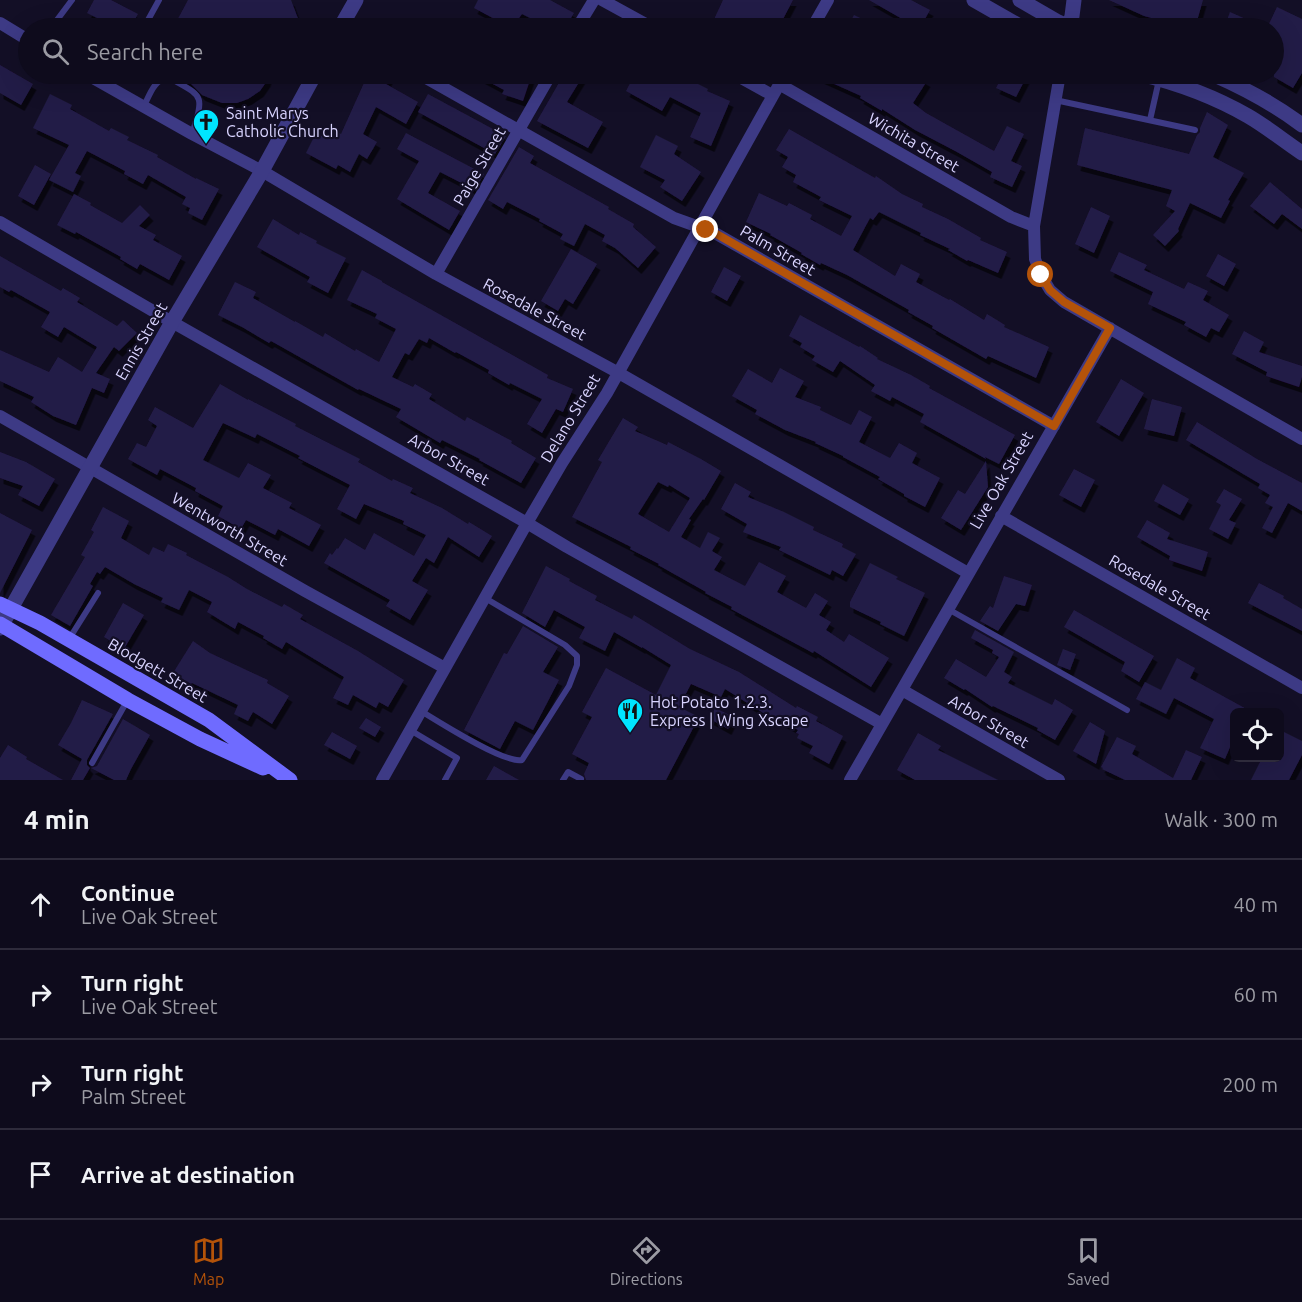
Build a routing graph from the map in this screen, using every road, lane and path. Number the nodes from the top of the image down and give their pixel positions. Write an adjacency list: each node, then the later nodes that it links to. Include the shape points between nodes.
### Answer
1 (72, 0): 10 (lane)
2 (159, 0): 11 (lane)
3 (356, 0): 12 (street)
4 (594, 0): 13 (street)
5 (602, 0): 14 (street)
6 (828, 0): 15 (street)
7 (974, 0): 16 (street)
8 (1020, 0): 17 (street)
9 (1074, 0): 18 (street)
10 (58, 18)
11 (149, 18)
12 (346, 18)
13 (583, 18)
14 (635, 18)
15 (818, 18)
16 (1006, 18)
17 (1051, 18)
18 (1072, 18)
19 (0, 23): 20 (street)
20 (18, 34)
21 (113, 84): 36 (street, Rosedale Street)
22 (155, 84): 36 (lane)
23 (181, 84): 41 (lane, via 195,92 200,101)
24 (310, 84): 43 (street, Ennis Street)
25 (437, 84): 39 (street, Palm Street)
26 (545, 84): 39 (street, Paige Street)
27 (752, 84): 34 (street)
28 (779, 84): 34 (street, Delano Street)
29 (790, 84): 45 (street, Wichita Street, via 1011,218)
30 (1058, 84): 35 (street)
31 (1158, 84): 37 (lane)
32 (1175, 84): 42 (street, via 1248,116)
33 (1234, 84): 38 (street)
34 (772, 95): 46 (street, Delano Street)
35 (1055, 100): 37 (lane); 45 (street)
36 (144, 106): 41 (street, Rosedale Street)
37 (1149, 120): 40 (lane)
38 (1302, 124)
39 (519, 129): 46 (street, Palm Street, via 675,218); 47 (street, Paige Street)
40 (1195, 130)
41 (192, 134): 43 (street, Rosedale Street)
42 (1302, 153)
43 (262, 171): 47 (street, Rosedale Street); 48 (street, Ennis Street)
44 (0, 222): 48 (street, Arbor Street)
45 (1034, 226): 49 (street, via 1035,259 1050,290)
46 (699, 227): 50 (street, Delano Street); 52 (street, Palm Street)
47 (436, 274): 50 (street, Rosedale Street)
48 (172, 322): 54 (street, Ennis Street); 56 (street, Arbor Street)
49 (1110, 328): 52 (street, Live Oak Street); 53 (street)
50 (617, 372): 56 (street, Delano Street); 57 (street, Rosedale Street)
51 (0, 416): 54 (street, Wentworth Street)
52 (1054, 426): 55 (street, Live Oak Street)
53 (1302, 439)
54 (91, 467): 60 (street, Ennis Street); 64 (street, Wentworth Street)
55 (1001, 516): 57 (street, Live Oak Street); 65 (street, Rosedale Street)
56 (527, 523): 59 (street, Delano Street); 70 (street, Arbor Street)
57 (968, 573): 61 (street, Live Oak Street)
58 (98, 593): 63 (lane)
59 (485, 597): 64 (street, Delano Street); 69 (lane, via 577,656 578,665 569,686 522,760 500,754)
60 (5, 607): 62 (street, Ennis Street); 63 (main road, Blodgett Street)
61 (948, 609): 66 (street, Live Oak Street); 68 (lane)
62 (1, 626): 67 (main road, Blodgett Street)
63 (68, 640): 74 (main road, Blodgett Street, via 209,720)
64 (446, 668): 69 (street, Delano Street)
65 (1302, 688)
66 (902, 690): 70 (street, Live Oak Street); 79 (street, Arbor Street)
67 (128, 700): 72 (lane); 74 (main road, Blodgett Street, via 200,739)
68 (1127, 710)
69 (421, 711): 71 (street, Delano Street)
70 (882, 724): 78 (street, Live Oak Street)
71 (410, 730): 75 (street, Delano Street); 76 (lane, via 457,758)
72 (92, 763)
73 (581, 779): 77 (lane, via 568,772)
74 (291, 780)
75 (382, 780)
76 (445, 780)
77 (563, 780)
78 (850, 780)
79 (1059, 780)

